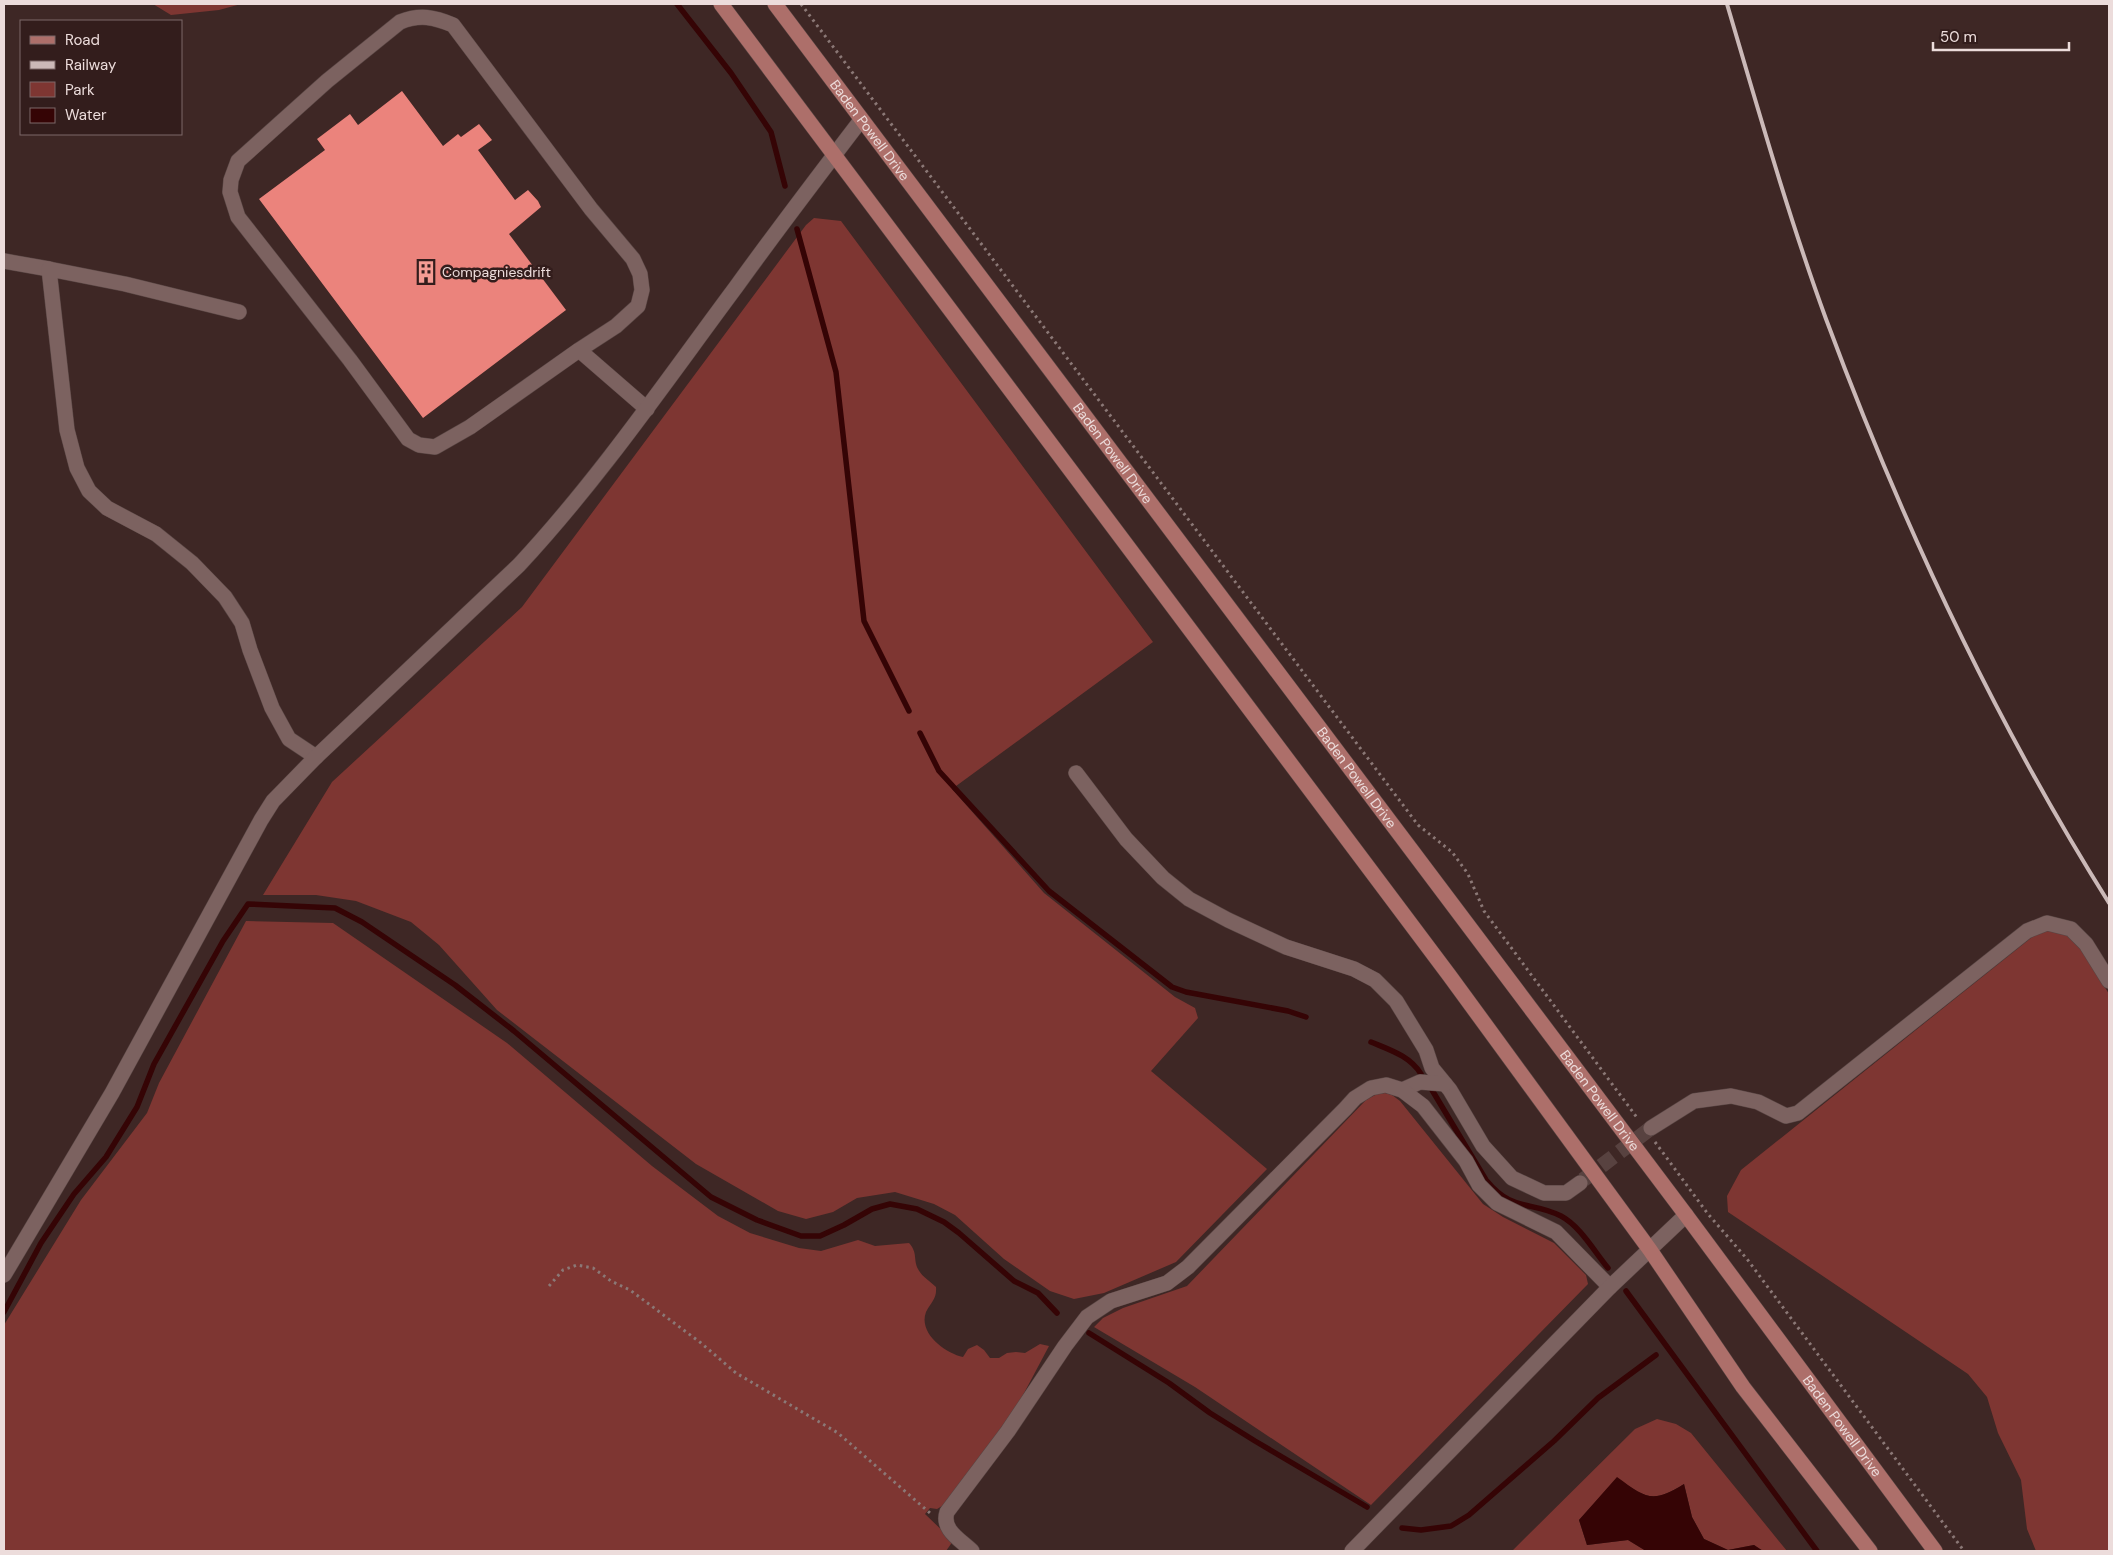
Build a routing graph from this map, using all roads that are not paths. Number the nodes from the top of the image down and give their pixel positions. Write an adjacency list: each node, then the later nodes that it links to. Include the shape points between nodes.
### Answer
1 (720, 4): 4 (main road)
2 (775, 4): 3 (main road, Baden Powell Drive)
3 (861, 120): 4 (street); 17 (main road, Baden Powell Drive, via 940,220)
4 (834, 156): 9 (street); 18 (main road, via 1449,975)
5 (4, 261): 6 (street)
6 (49, 268): 7 (street); 10 (street, via 67,430 77,468 89,491 107,508 156,534 192,562 225,597 242,623 272,708 289,739)
7 (238, 312)
8 (579, 350): 8 (street, via 616,326 638,306 642,290 640,274 633,259 454,25 425,16 400,22 327,81 238,161 230,192 238,217 408,439 426,447 435,447 470,427); 9 (street)
9 (647, 409): 10 (street, via 549,533 519,565)
10 (316, 757): 19 (street, via 274,801 261,820 112,1093)
11 (1076, 773): 13 (street, via 1126,840 1189,899 1286,947 1354,969 1375,980 1396,1001 1426,1050 1432,1068)
12 (2109, 981): 15 (street, via 2086,944 2071,928 2047,922 2027,931 1798,1113 1786,1116 1758,1102 1731,1096 1694,1101)
13 (1445, 1084): 14 (street, via 1420,1082); 16 (street, via 1483,1146 1512,1178 1544,1194 1566,1193)
14 (1402, 1090): 20 (street, via 1422,1106 1466,1161 1478,1185 1497,1203 1556,1232); 21 (street, via 1386,1085 1371,1088 1355,1098 1188,1267 1166,1283 1111,1301 1087,1317 1008,1431 952,1504 944,1520)
15 (1648, 1130)
16 (1580, 1183)
17 (1686, 1215): 18 (street); 24 (main road, Baden Powell Drive)
18 (1650, 1250): 20 (street); 23 (main road, via 1743,1387)
19 (4, 1276)
20 (1610, 1287): 22 (street)
21 (972, 1551)
22 (1352, 1551)
23 (1870, 1551)
24 (1935, 1551)

